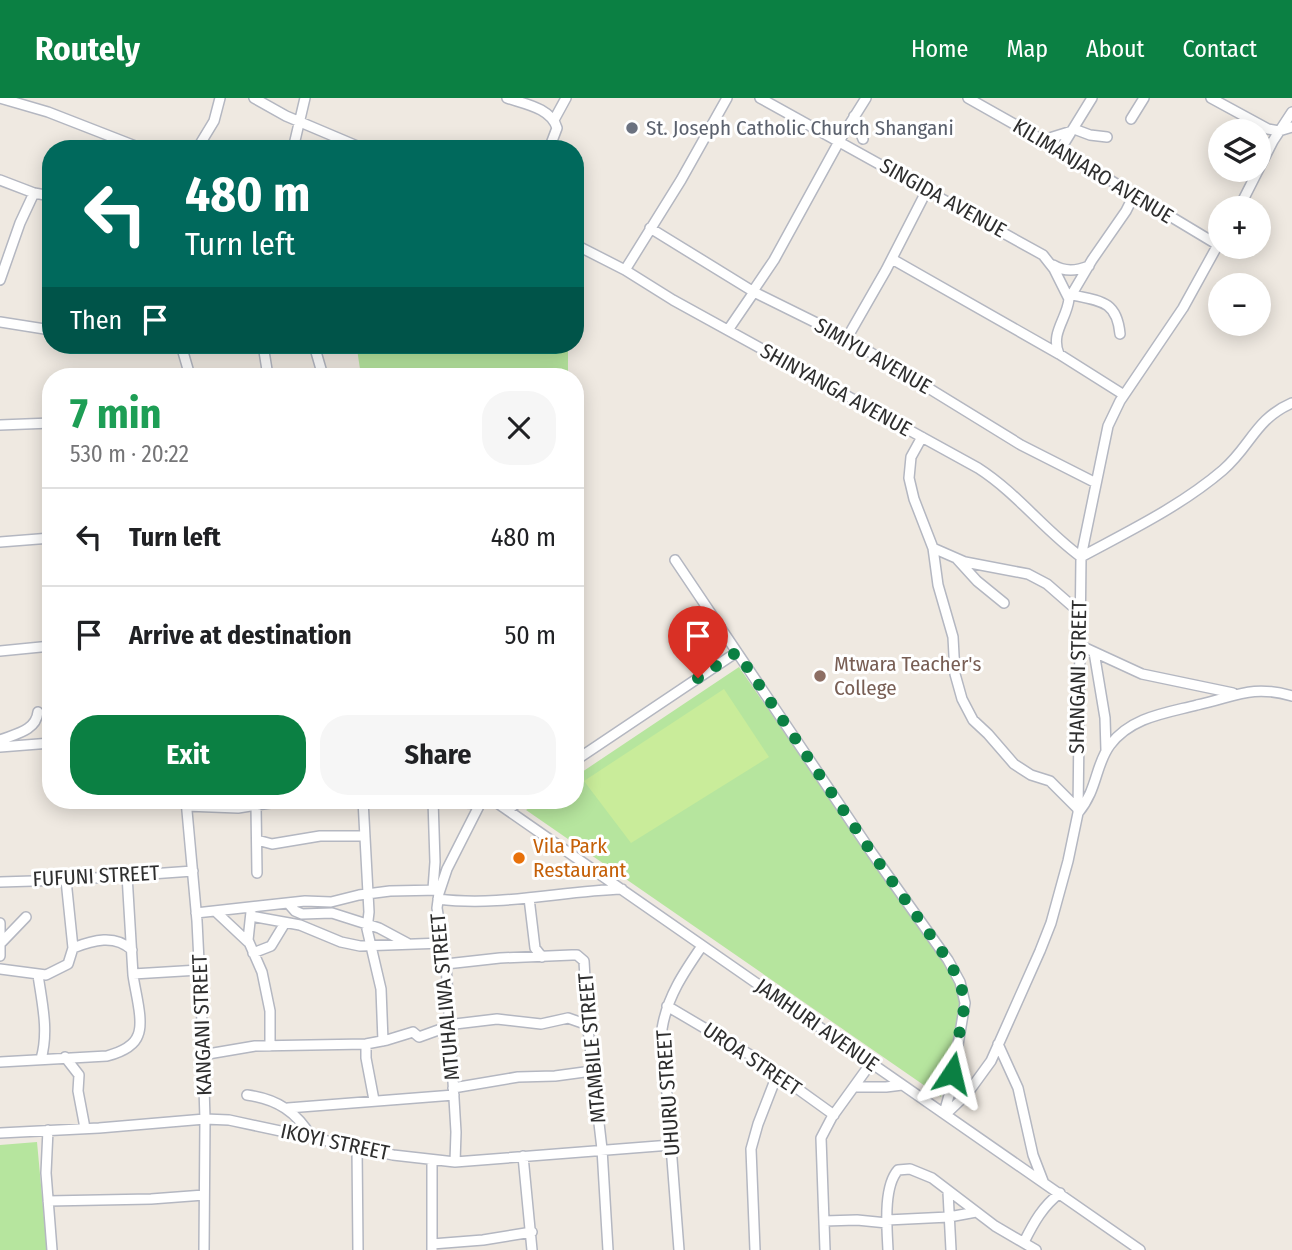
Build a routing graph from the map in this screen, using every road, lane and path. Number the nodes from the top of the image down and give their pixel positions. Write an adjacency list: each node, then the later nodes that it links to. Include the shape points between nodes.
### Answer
1 (0, 98): 24 (street)
2 (220, 98): 25 (street)
3 (254, 98): 18 (street)
4 (305, 98): 18 (street)
5 (507, 98): 17 (street)
6 (566, 98): 17 (street)
7 (727, 98): 38 (street)
8 (760, 98): 30 (street, SINGIDA AVENUE)
9 (866, 98): 15 (street)
10 (968, 98): 29 (street, KILIMANJARO AVENUE)
11 (1092, 98): 20 (street)
12 (1144, 98): 16 (street)
13 (1211, 98): 21 (street)
14 (1292, 112): 21 (street)
15 (854, 116): 23 (street); 30 (street)
16 (1131, 119)
17 (554, 120): 28 (street)
18 (300, 122): 26 (street); 27 (street)
19 (1292, 127): 21 (street)
20 (1073, 130): 22 (street); 29 (street); 31 (street)
21 (1279, 131): 37 (street)
22 (1107, 137)
23 (863, 139)
24 (120, 140)
25 (202, 140)
26 (295, 140)
27 (343, 140)
28 (553, 140)
29 (1044, 140): 31 (street, KILIMANJARO AVENUE)
30 (839, 142): 33 (street, SINGIDA AVENUE); 47 (street)
31 (1060, 150): 36 (street, KILIMANJARO AVENUE)
32 (0, 180): 34 (street)
33 (927, 190): 41 (street); 43 (street, SINGIDA AVENUE, via 1043,254)
34 (34, 192): 35 (street); 46 (street)
35 (42, 194)
36 (1135, 195): 39 (street, KILIMANJARO AVENUE); 44 (street)
37 (1244, 196)
38 (650, 228): 45 (street); 47 (street, SIMIYU AVENUE)
39 (1208, 237)
40 (584, 249): 45 (street, SHINYANGA AVENUE)
41 (892, 259): 53 (street); 54 (street)
42 (1210, 259): 55 (street, SHANGANI STREET)
43 (1051, 264): 44 (street, via 1066,270); 48 (street, SINGIDA AVENUE)
44 (1088, 266): 48 (street)
45 (625, 270): 51 (street, SHINYANGA AVENUE)
46 (0, 280)
47 (753, 292): 51 (street); 53 (street, SIMIYU AVENUE)
48 (1071, 297): 52 (street, via 1109,305 1116,313); 54 (street, via 1056,336)
49 (0, 322): 50 (street)
50 (42, 329)
51 (728, 330): 59 (street, SHINYANGA AVENUE)
52 (1120, 334)
53 (847, 338): 60 (street, SIMIYU AVENUE, via 1021,445)
54 (1059, 354): 55 (street)
55 (1124, 395): 60 (street, SHANGANI STREET, via 1111,418)
56 (1292, 403): 64 (street, via 1265,418 1232,461 1212,478 1135,530)
57 (42, 423): 58 (street)
58 (0, 425)
59 (922, 438): 63 (street, via 911,457 909,478); 64 (street, SHINYANGA AVENUE, via 1001,484)
60 (1096, 483): 64 (street, SHANGANI STREET)
61 (42, 539): 62 (street)
62 (0, 542)
63 (933, 548): 65 (street); 88 (street, via 953,638 956,682 973,720 1014,764 1050,781)
64 (1081, 557): 68 (street, SHANGANI STREET)
65 (956, 558): 67 (street); 68 (street, via 1028,574)
66 (675, 560): 72 (street)
67 (1004, 603)
68 (1079, 612): 69 (street, SHANGANI STREET)
69 (1079, 645): 73 (street); 88 (street, SHANGANI STREET)
70 (42, 647): 71 (street)
71 (0, 651)
72 (737, 652): 81 (street); 147 (street, via 960,982 965,1003)
73 (1094, 652): 74 (street, via 1142,674); 80 (street)
74 (1235, 693): 75 (street, via 1265,691); 80 (street, via 1157,713 1125,730)
75 (1292, 696)
76 (38, 712): 77 (street, via 31,726)
77 (0, 740)
78 (42, 744): 79 (street)
79 (0, 747)
80 (1106, 752): 88 (street, via 1090,798)
81 (584, 755)
82 (187, 809): 91 (street, KANGANI STREET)
83 (256, 809): 90 (street)
84 (364, 809): 89 (street)
85 (432, 809): 97 (street)
86 (477, 809): 97 (street, MTUHALIWA STREET)
87 (508, 810): 96 (street, JAMHURI AVENUE)
88 (1077, 811): 130 (street, SHANGANI STREET, via 1051,923)
89 (365, 836): 90 (street, via 320,836 272,844); 98 (street)
90 (257, 840): 92 (street)
91 (193, 871): 93 (street, FUFUNI STREET); 103 (street, KANGANI STREET)
92 (257, 873)
93 (127, 875): 94 (street, FUFUNI STREET); 116 (street)
94 (66, 880): 95 (street, FUFUNI STREET); 115 (street)
95 (0, 881)
96 (622, 889): 99 (street); 113 (street, JAMHURI AVENUE)
97 (437, 893): 98 (street); 99 (street, via 476,902); 112 (street, MTUHALIWA STREET)
98 (368, 894): 100 (street, via 331,902); 108 (street)
99 (529, 898): 119 (street, via 535,948)
100 (288, 903): 101 (street); 108 (street, via 302,914 332,913)
101 (252, 906): 102 (street); 104 (street)
102 (215, 911): 103 (street); 109 (street)
103 (197, 913): 122 (street, KANGANI STREET)
104 (250, 916): 107 (street); 109 (street)
105 (26, 917): 110 (street)
106 (0, 923): 110 (street)
107 (285, 923): 114 (street, via 341,942); 117 (street, via 271,946)
108 (367, 924): 111 (street); 114 (street)
109 (248, 942): 117 (street)
110 (1, 943): 118 (street)
111 (407, 943): 112 (street); 114 (street)
112 (443, 943): 120 (street, MTUHALIWA STREET)
113 (702, 946): 125 (street, UHURU STREET); 138 (street, JAMHURI AVENUE)
114 (373, 947): 128 (street, via 381,989)
115 (73, 948): 116 (street, via 116,940); 124 (street, via 64,967)
116 (132, 950): 123 (street)
117 (253, 953): 132 (street, via 270,1011)
118 (0, 956)
119 (542, 957): 120 (street, MTAMBILE STREET); 126 (street, MTAMBILE STREET, via 577,955 584,961)
120 (446, 964): 127 (street, MTUHALIWA STREET)
121 (0, 969): 124 (street)
122 (199, 970): 123 (street); 133 (street, KANGANI STREET)
123 (133, 974): 135 (street, via 139,1022 136,1039 112,1054)
124 (38, 975): 131 (street)
125 (667, 1006): 140 (street, UROA STREET); 154 (street, UHURU STREET, via 661,1036)
126 (588, 1026): 127 (street, via 568,1018 541,1024 496,1019); 139 (street, MTAMBILE STREET)
127 (449, 1027): 128 (street, via 419,1037 413,1032); 143 (street, MTUHALIWA STREET)
128 (383, 1041): 129 (street)
129 (366, 1044): 132 (street); 145 (street)
130 (998, 1044): 147 (street, SHANGANI STREET, via 982,1075); 160 (street, via 1018,1088)
131 (45, 1045): 134 (street); 136 (street)
132 (270, 1046): 133 (street)
133 (202, 1055): 149 (street, KANGANI STREET)
134 (53, 1057): 135 (street); 136 (street)
135 (65, 1057): 150 (street, via 79,1076)
136 (41, 1059): 137 (street)
137 (0, 1062)
138 (871, 1063): 141 (street, JAMHURI AVENUE); 142 (street)
139 (592, 1071): 143 (street, via 518,1077); 156 (street, MTAMBILE STREET)
140 (778, 1075): 148 (street, UROA STREET); 178 (street, via 751,1149)
141 (902, 1084): 142 (street); 147 (street, JAMHURI AVENUE)
142 (854, 1087): 148 (street)
143 (453, 1091): 145 (street); 159 (street, MTUHALIWA STREET)
144 (247, 1095): 146 (street)
145 (374, 1100): 146 (street)
146 (288, 1108): 153 (street)
147 (945, 1114): 160 (street, JAMHURI AVENUE)
148 (834, 1115): 167 (street, via 820,1144)
149 (205, 1119): 150 (street, IKOYI STREET); 153 (street, IKOYI STREET); 163 (street, KANGANI STREET)
150 (85, 1128): 151 (street, IKOYI STREET)
151 (48, 1130): 152 (street, IKOYI STREET); 164 (street)
152 (0, 1133)
153 (312, 1138): 155 (street, IKOYI STREET)
154 (671, 1145): 156 (street, IKOYI STREET); 177 (street, UHURU STREET)
155 (356, 1148): 158 (street, IKOYI STREET); 174 (street)
156 (602, 1149): 157 (street, IKOYI STREET); 176 (street, MTAMBILE STREET)
157 (523, 1156): 159 (street, IKOYI STREET); 169 (street)
158 (432, 1160): 159 (street, IKOYI STREET); 171 (street)
159 (456, 1162)
160 (1043, 1181): 162 (street, JAMHURI AVENUE)
161 (948, 1192): 165 (street); 166 (street); 168 (street, via 927,1175 898,1170 890,1184)
162 (1060, 1192): 170 (street, via 1045,1205); 183 (street, JAMHURI AVENUE)
163 (204, 1195): 164 (street); 173 (street, KANGANI STREET)
164 (48, 1201): 172 (street)
165 (976, 1212): 166 (street); 170 (street)
166 (949, 1217): 168 (street); 181 (street)
167 (824, 1221): 168 (street); 179 (street)
168 (887, 1221): 180 (street)
169 (532, 1232): 171 (street); 175 (street)
170 (1024, 1242): 182 (street)
171 (432, 1247)
172 (51, 1250)
173 (204, 1250)
174 (358, 1250)
175 (533, 1250)
176 (608, 1250)
177 (679, 1250)
178 (755, 1250)
179 (825, 1250)
180 (888, 1250)
181 (951, 1250)
182 (1036, 1250)
183 (1140, 1250)

